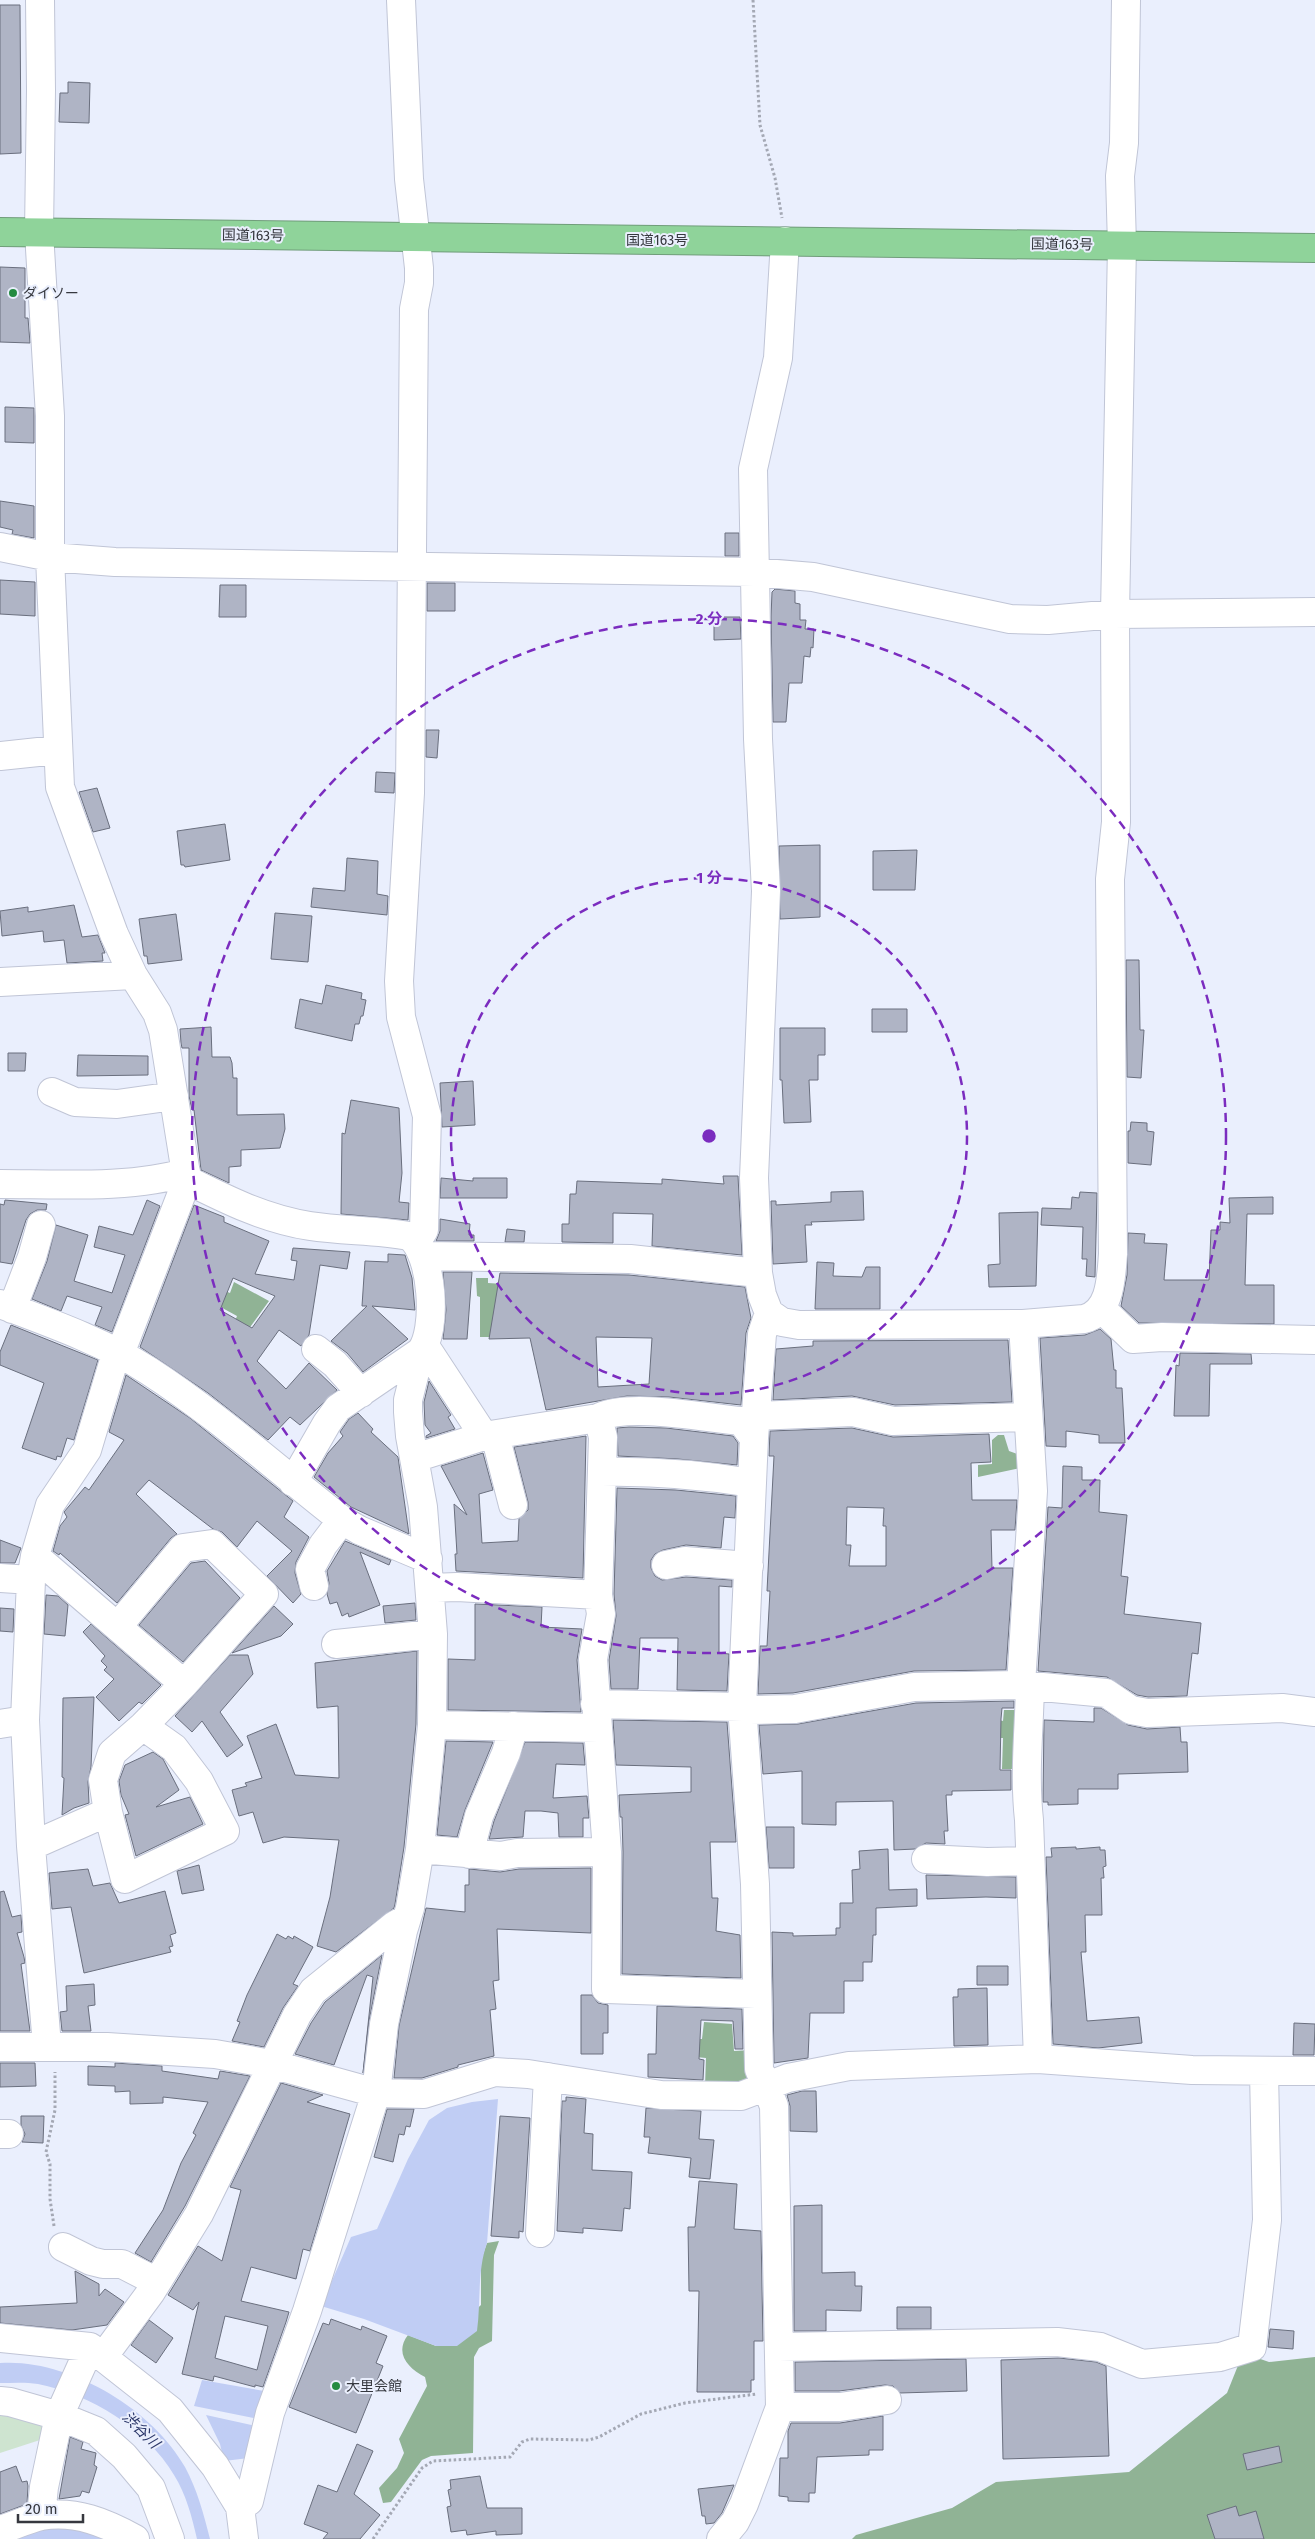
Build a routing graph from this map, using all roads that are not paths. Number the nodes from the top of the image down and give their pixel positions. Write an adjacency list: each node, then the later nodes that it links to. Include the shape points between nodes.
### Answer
1 (40, 0): 5 (street)
2 (401, 0): 6 (street, via 409,179)
3 (1126, 0): 8 (street, via 1124,143 1120,176)
4 (0, 232): 5 (highway, 国道163号)
5 (39, 232): 6 (highway, 国道163号); 11 (street, via 50,416)
6 (415, 238): 7 (highway, 国道163号); 12 (street, via 419,283 414,308)
7 (785, 241): 8 (highway, 国道163号); 13 (street, via 778,358 753,470)
8 (1122, 245): 9 (highway, 国道163号); 15 (street)
9 (1315, 248)
10 (0, 548): 11 (street)
11 (50, 557): 12 (street, via 115,562); 16 (street)
12 (412, 566): 13 (street); 25 (street, via 410,793 400,981 401,1017 427,1116)
13 (754, 572): 15 (street, via 813,576 1010,619 1048,620); 26 (street, via 766,891 754,1178)
14 (1315, 612): 15 (street)
15 (1115, 614): 28 (street, via 1116,822 1110,879 1113,1254)
16 (57, 750): 17 (street); 18 (street, via 60,787 114,934)
17 (0, 756)
18 (133, 975): 19 (street); 21 (street, via 157,1013 163,1030)
19 (0, 982)
20 (52, 1092): 21 (street, via 75,1102 117,1104)
21 (174, 1096): 22 (street)
22 (186, 1176): 23 (street, via 89,1184); 25 (street, via 242,1208 274,1218 309,1226 410,1236); 34 (street)
23 (0, 1184)
24 (41, 1225): 27 (street, via 32,1256)
25 (421, 1248): 26 (street, via 630,1259); 33 (street, via 430,1284)
26 (758, 1273): 29 (street)
27 (6, 1307): 34 (street)
28 (1102, 1309): 30 (street, via 1093,1317 1084,1319); 31 (street, via 1133,1340 1162,1337)
29 (769, 1312): 30 (street, via 782,1322 799,1325); 38 (street, via 762,1334)
30 (1023, 1324): 36 (street)
31 (1315, 1340)
32 (316, 1349): 35 (street, via 336,1364)
33 (422, 1349): 35 (street); 39 (street); 40 (street, via 408,1400)
34 (120, 1354): 42 (street, via 149,1370 211,1415); 49 (street, via 114,1360 87,1450 50,1505)
35 (361, 1393): 42 (street, via 338,1408)
36 (1028, 1416): 38 (street, via 893,1421 852,1412); 58 (street, via 1033,1491)
37 (598, 1418): 38 (street, via 607,1413 646,1412 741,1422); 39 (street); 41 (street, via 603,1437)
38 (755, 1427): 43 (street)
39 (489, 1436): 40 (street); 44 (street)
40 (415, 1458): 46 (street)
41 (602, 1472): 43 (street, via 708,1476); 53 (street)
42 (293, 1482): 45 (street)
43 (752, 1483): 48 (street)
44 (513, 1505)
45 (342, 1520): 46 (street); 51 (street, via 310,1569)
46 (428, 1559): 52 (street)
47 (666, 1565): 48 (street, via 685,1561)
48 (749, 1566): 59 (street)
49 (33, 1568): 50 (street); 54 (street); 62 (street)
50 (0, 1578)
51 (314, 1586)
52 (430, 1588): 53 (street); 55 (street)
53 (598, 1595): 61 (street, via 601,1614 593,1659)
54 (118, 1626): 57 (street); 57 (street, via 183,1548 212,1544 264,1594)
55 (433, 1634): 56 (street); 63 (street)
56 (336, 1644)
57 (184, 1684): 64 (street)
58 (1026, 1686): 59 (street, via 914,1687 795,1709 750,1710); 60 (street, via 1106,1693 1131,1710 1146,1713 1282,1708); 72 (street)
59 (742, 1707): 61 (street); 74 (street, via 755,1884)
60 (1315, 1712)
61 (596, 1716): 65 (street); 69 (street)
62 (13, 1722): 67 (street)
63 (432, 1725): 65 (street); 68 (street)
64 (143, 1726): 66 (street, via 112,1753 103,1780); 66 (street, via 174,1748 199,1781 225,1831 125,1879)
65 (514, 1726): 70 (street, via 479,1816)
66 (108, 1812): 67 (street)
67 (31, 1846): 75 (street)
68 (420, 1849): 70 (street); 73 (street)
69 (607, 1852): 70 (street); 74 (street, via 606,1989)
70 (469, 1854)
71 (926, 1859): 72 (street)
72 (1030, 1860): 77 (street)
73 (406, 1919): 78 (street, via 313,1991 296,2015); 83 (street, via 384,2024)
74 (756, 1994): 82 (street, via 759,2069)
75 (51, 2046): 76 (street); 78 (street, via 215,2054)
76 (0, 2047)
77 (1038, 2059): 79 (street, via 1192,2070); 82 (street, via 849,2066)
78 (271, 2064): 83 (street); 86 (street, via 199,2214)
79 (1264, 2071): 80 (street); 88 (street, via 1267,2220 1252,2347 1220,2357 1142,2364 1100,2347 1057,2342)
80 (1315, 2071)
81 (548, 2077): 82 (street, via 661,2095 741,2096); 83 (street, via 495,2072 424,2094); 84 (street)
82 (764, 2086): 88 (street, via 774,2106)
83 (376, 2093): 94 (street, via 307,2311 270,2413 249,2501)
84 (540, 2233)
85 (63, 2247): 86 (street, via 103,2264 122,2264)
86 (157, 2282): 89 (street)
87 (0, 2338): 89 (street)
88 (779, 2347): 90 (street)
89 (93, 2354): 93 (street); 94 (street, via 170,2410 215,2466)
90 (780, 2400): 91 (street, via 840,2407); 100 (street, via 744,2504)
91 (887, 2400)
92 (0, 2401): 93 (street)
93 (61, 2412): 95 (street, via 44,2487); 98 (street, via 96,2431 124,2456 151,2488)
94 (240, 2507): 99 (street)
95 (41, 2516): 96 (street); 97 (street, via 88,2517)
96 (0, 2530)
97 (135, 2539)
98 (170, 2539)
99 (237, 2539)
100 (722, 2539)

